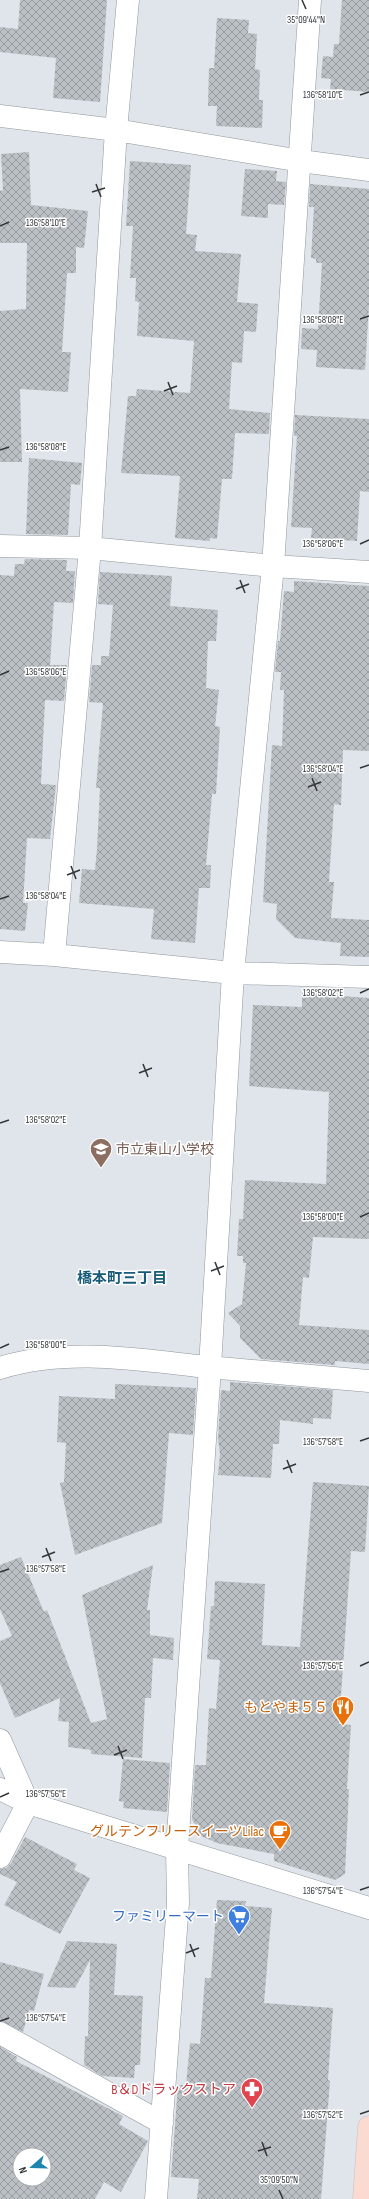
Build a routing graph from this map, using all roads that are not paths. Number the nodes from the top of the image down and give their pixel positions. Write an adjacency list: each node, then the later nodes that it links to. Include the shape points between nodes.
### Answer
1 (128, 0): 4 (street)
2 (310, 0): 5 (street)
3 (0, 116): 4 (street)
4 (116, 130): 5 (street); 8 (street)
5 (301, 160): 6 (street); 9 (street)
6 (369, 170)
7 (0, 546): 8 (street)
8 (90, 548): 9 (street); 12 (street)
9 (273, 566): 10 (street); 13 (street)
10 (369, 572)
11 (0, 952): 12 (street)
12 (54, 955): 13 (street)
13 (233, 973): 14 (street); 15 (street)
14 (369, 977)
15 (210, 1367): 16 (street, via 74,1356 22,1362); 17 (street); 21 (street)
16 (0, 1368)
17 (369, 1381)
18 (0, 1740): 20 (street)
19 (0, 1789): 20 (street)
20 (28, 1803): 21 (street); 22 (street)
21 (177, 1849): 23 (street); 25 (street, via 178,1903)
22 (0, 1857)
23 (369, 1908)
24 (0, 2033): 25 (street)
25 (162, 2122): 27 (street)
26 (369, 2127): 28 (main road)
27 (156, 2199)
28 (364, 2199)

